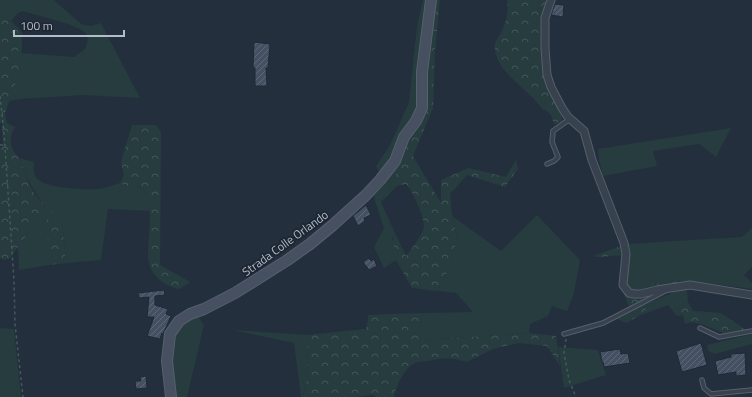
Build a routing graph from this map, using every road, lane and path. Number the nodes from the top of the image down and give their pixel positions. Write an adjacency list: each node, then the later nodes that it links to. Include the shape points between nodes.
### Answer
1 (431, 0): 17 (street, Strada Colle Orlando, via 422,72 422,108 404,138 395,161 366,195 310,244 235,293 179,321 170,334 168,350)
2 (551, 0): 4 (street, via 546,18 545,48 548,76 557,100)
3 (0, 96): 6 (path)
4 (570, 118): 7 (lane, via 553,131 552,142 558,157); 8 (street, via 584,132 624,243 625,289 629,293 640,294)
5 (0, 145): 6 (path)
6 (5, 145): 16 (path, via 15,324)
7 (547, 164)
8 (671, 288): 9 (street, via 690,285); 12 (lane, via 603,323)
9 (752, 295)
10 (700, 328): 11 (lane, via 719,337)
11 (752, 331)
12 (564, 334)
13 (570, 337): 18 (path, via 566,340 564,353 569,380)
14 (702, 380): 15 (lane, via 704,388 711,394)
15 (752, 390)
16 (23, 397)
17 (171, 397)
18 (576, 397)

